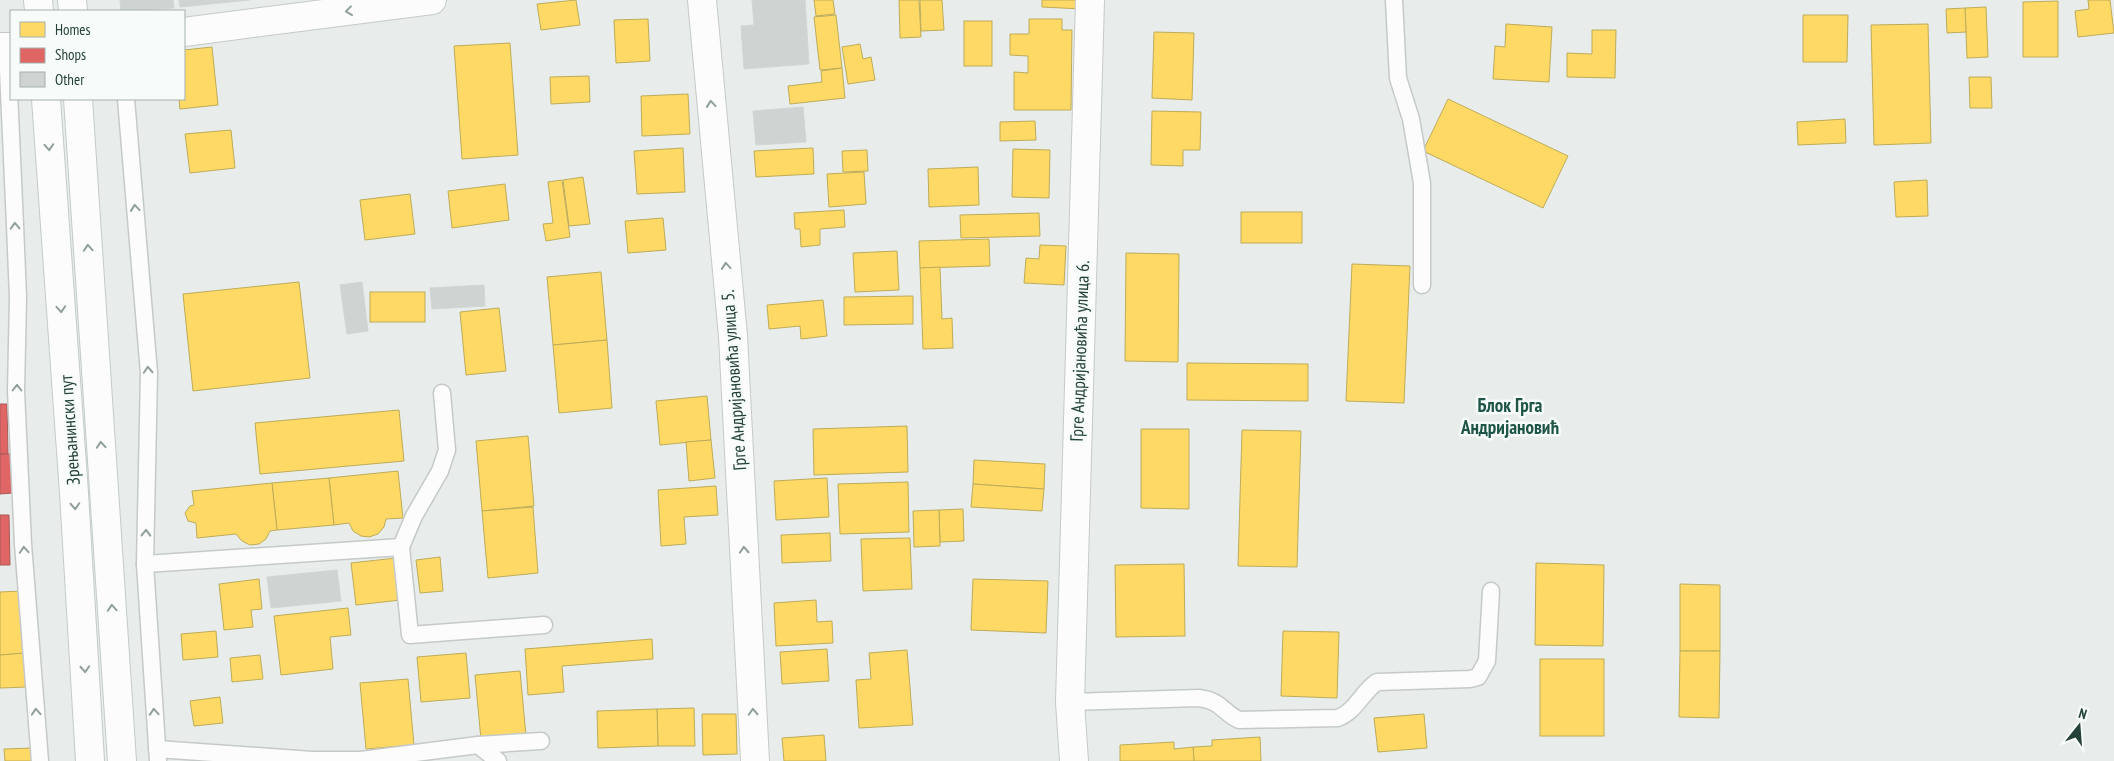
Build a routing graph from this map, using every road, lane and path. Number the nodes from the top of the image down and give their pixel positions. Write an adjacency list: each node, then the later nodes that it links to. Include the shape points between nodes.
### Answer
1 (432, 0): 5 (street, one-way to 5)
2 (702, 0): 25 (street, Грге Андријановића улица 5., one-way to 2, via 733,336)
3 (1090, 0): 16 (street, Грге Андријановића улица 6.)
4 (1394, 0): 10 (lane, via 1398,78 1411,119 1422,182)
5 (185, 32)
6 (6, 47): 20 (lane, one-way to 6, via 16,391 17,279)
7 (46, 100): 21 (street, Зрењанински пут, one-way to 21)
8 (78, 100): 22 (street, Зрењанински пут, one-way to 8)
9 (126, 100): 13 (lane, one-way to 9, via 149,373)
10 (1422, 285)
11 (442, 393): 12 (lane, via 447,450 440,471)
12 (401, 546): 13 (lane); 15 (lane, via 410,635)
13 (145, 564): 19 (lane, one-way to 13)
14 (1491, 591): 16 (lane, via 1486,661 1478,676 1470,679 1377,682 1369,687 1352,710 1338,718 1239,720 1220,704 1199,698)
15 (544, 625)
16 (1070, 702): 26 (street, Грге Андријановића улица 6.)
17 (541, 741): 18 (lane)
18 (478, 745): 23 (lane); 24 (lane)
19 (157, 755): 23 (lane)
20 (40, 761)
21 (90, 761)
22 (122, 761)
23 (361, 761)
24 (498, 761)
25 (755, 761)
26 (1074, 761)

